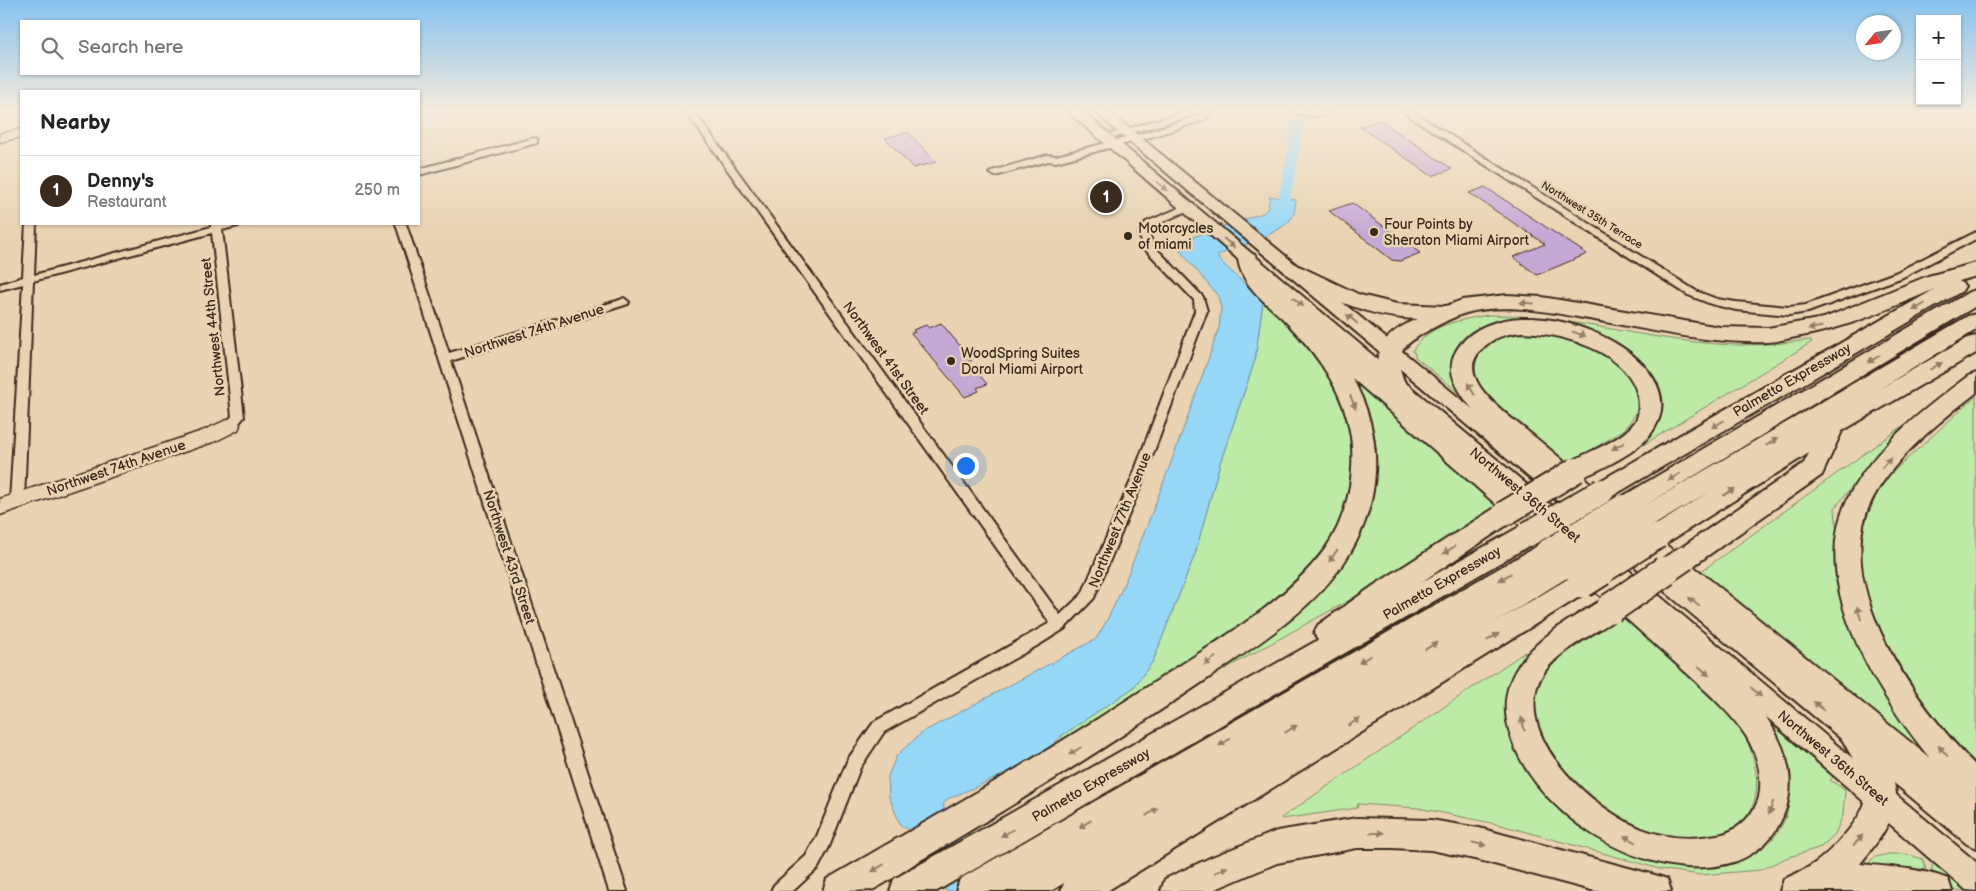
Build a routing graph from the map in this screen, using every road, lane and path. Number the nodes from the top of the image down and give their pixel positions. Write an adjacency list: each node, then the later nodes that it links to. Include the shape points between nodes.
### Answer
1 (497, 152): 7 (street)
2 (719, 152): 35 (street, Northwest 41st Street)
3 (1075, 152): 8 (street)
4 (1122, 152): 9 (main road, Northwest 36th Street, one-way to 9)
5 (1149, 152): 16 (main road, Northwest 36th Street)
6 (1470, 152): 13 (street, Northwest 35th Terrace, via 1692,292 1715,302 1736,306 1789,311 1808,308 1899,275)
7 (420, 172)
8 (995, 173)
9 (1188, 208): 14 (main road, Northwest 36th Street, one-way to 14); 35 (street, Northwest 77th Avenue, via 1150,224 1144,234 1148,246 1199,299 1201,311 1136,483 1087,598)
10 (31, 225): 18 (street)
11 (401, 225): 27 (street, Northwest 43rd Street)
12 (216, 226): 18 (street); 30 (street, Northwest 44th Street, via 238,417)
13 (1976, 235)
14 (1248, 259): 23 (highway, via 1251,275); 29 (main road, Northwest 36th Street, one-way to 29)
15 (1976, 270): 22 (highway, one-way to 22, via 1935,281 1827,325 1768,334 1720,334 1542,304 1478,304)
16 (1294, 271): 22 (highway, via 1371,306); 26 (main road, Northwest 36th Street, one-way to 16)
17 (1976, 274): 34 (highway, Palmetto Expressway, one-way to 34, bridge, via 1602,491)
18 (30, 279): 19 (street); 32 (street)
19 (0, 287)
20 (1976, 298): 33 (highway, one-way to 33)
21 (624, 302): 27 (street, Northwest 74th Avenue)
22 (1448, 312): 26 (highway, via 1400,337)
23 (1296, 319): 31 (highway, one-way to 31, bridge, via 1321,339 1652,624 1748,716 1771,755 1775,782 1774,798 1761,828 1743,842 1715,852 1688,855 1665,851 1611,829 1581,809 1558,788 1527,738 1521,714 1521,690 1532,667 1544,655 1611,608 1685,558 1813,469); 48 (highway, one-way to 48, via 1342,380 1356,409 1363,437 1362,492 1353,521 1336,553 1298,596 1242,639 1087,743)
24 (1976, 321): 33 (highway, one-way to 24)
25 (1976, 343): 31 (highway, Palmetto Expressway, one-way to 25)
26 (1390, 350): 29 (highway, via 1388,364); 37 (main road, Northwest 36th Street, one-way to 26)
27 (444, 359): 46 (street, Northwest 43rd Street)
28 (1976, 381): 38 (highway, one-way to 28, via 1933,740 1882,666 1863,628 1852,589 1847,553 1850,524 1859,499 1874,478 1931,418)
29 (1394, 383): 39 (main road, Northwest 36th Street, one-way to 39)
30 (231, 425): 32 (street, Northwest 74th Avenue, via 209,436)
31 (1833, 426): 33 (highway, Palmetto Expressway, one-way to 31)
32 (8, 504)
33 (1640, 522): 34 (highway, Palmetto Expressway, bridge); 34 (highway, bridge)
34 (1555, 559): 36 (highway, Palmetto Expressway); 45 (highway); 49 (highway, Palmetto Expressway, one-way to 34)
35 (1059, 625): 47 (street, Northwest 77th Avenue, via 879,727 854,764 824,841 812,862)
36 (1231, 704): 40 (highway, one-way to 36, bridge, via 1482,406 1464,377 1464,354 1486,334 1502,327 1541,325 1581,334 1618,354 1644,381 1650,396 1651,411 1644,427 1630,440 1576,470 1504,514 1382,594); 44 (highway, Palmetto Expressway, one-way to 44)
37 (1856, 737): 39 (highway, via 1875,774); 41 (main road, Northwest 36th Street)
38 (1976, 787)
39 (1881, 798): 42 (highway, one-way to 39, via 1874,821); 43 (main road, Northwest 36th Street)
40 (1976, 815)
41 (1976, 835)
42 (1824, 876): 52 (highway); 53 (highway, via 1918,886)
43 (1976, 880)
44 (920, 883)
45 (994, 887)
46 (618, 891)
47 (780, 891)
48 (839, 891)
49 (1077, 891)
50 (1177, 891): 51 (highway, one-way to 51, via 1277,846 1357,834 1392,833 1431,835 1479,844)
51 (1655, 891)
52 (1796, 891)
53 (1936, 891)

